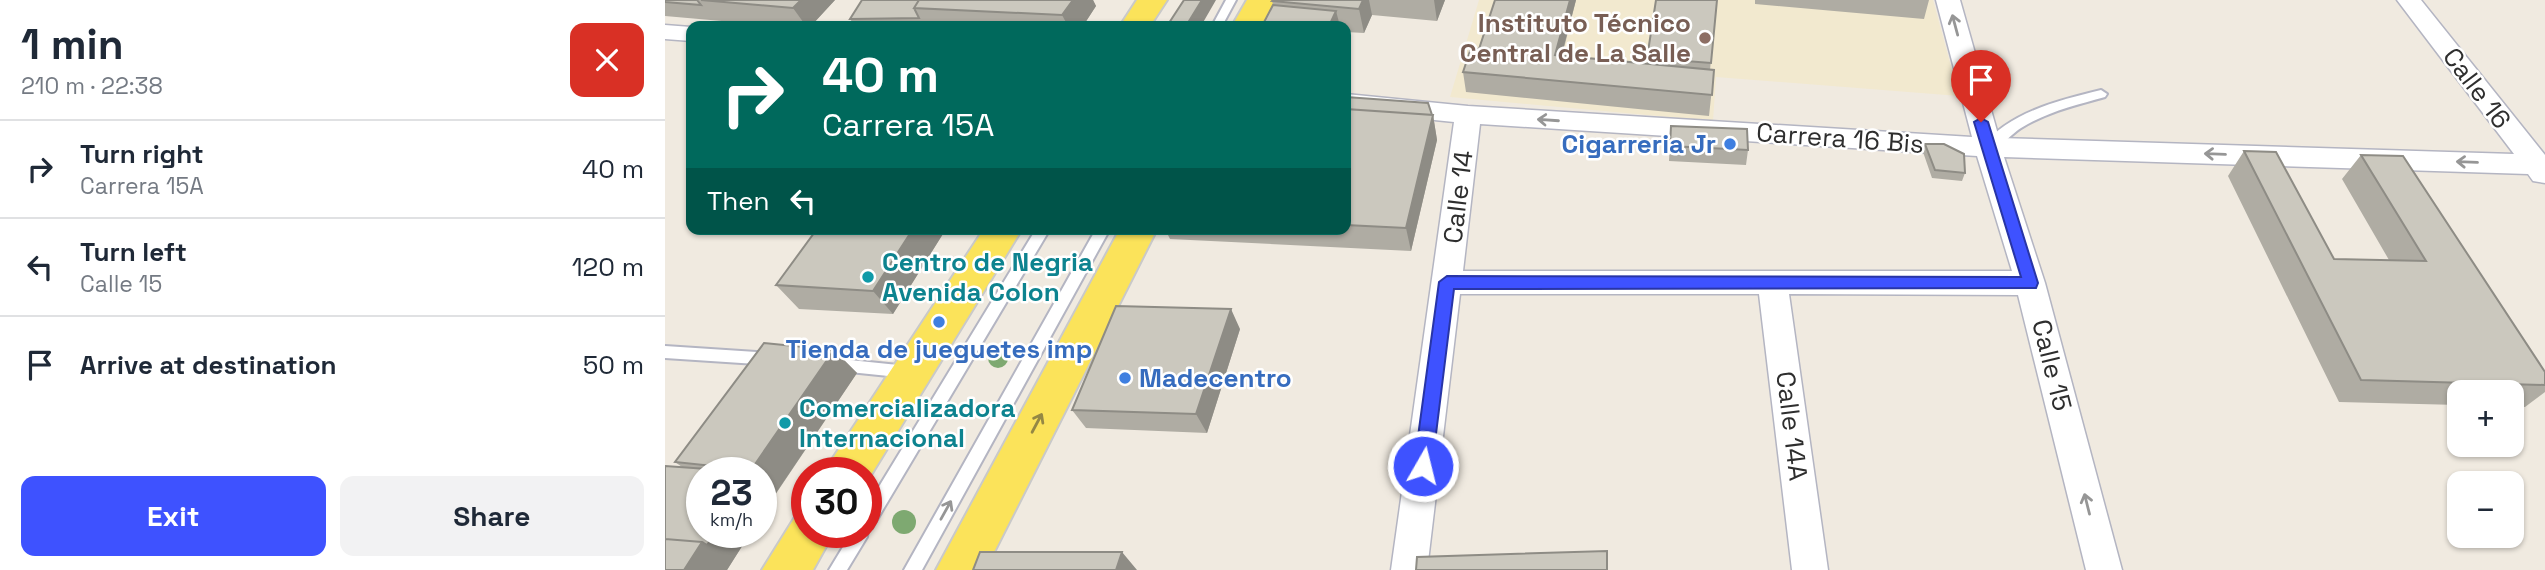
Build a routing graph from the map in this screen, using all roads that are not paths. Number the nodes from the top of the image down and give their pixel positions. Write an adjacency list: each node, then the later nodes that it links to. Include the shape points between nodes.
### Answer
1 (1152, 0): 6 (main road)
2 (1231, 0): 7 (lane)
3 (1262, 0): 8 (main road)
4 (1948, 0): 14 (street, Calle 15, one-way to 4)
5 (2410, 0): 15 (street, Calle 16)
6 (1138, 21)
7 (1220, 21)
8 (1250, 21)
9 (665, 32): 10 (street)
10 (686, 34)
11 (2101, 94): 14 (lane, via 2045,108 2017,122)
12 (1351, 103): 13 (street, Carrera 16 Bis)
13 (1468, 115): 14 (street, Carrera 16 Bis, one-way to 13); 20 (street, Calle 14)
14 (1988, 147): 15 (street, Carrera 16 Bis, one-way to 14); 22 (street, Calle 15)
15 (2542, 168)
16 (1000, 235): 26 (main road)
17 (1039, 235): 28 (lane)
18 (1100, 235): 33 (lane, one-way to 18)
19 (1136, 235): 34 (main road, one-way to 19)
20 (1447, 282): 21 (street); 35 (street, Calle 14)
21 (1773, 283): 22 (street); 36 (street, Calle 14A)
22 (2031, 283): 37 (street, Calle 15, one-way to 22)
23 (665, 352): 24 (lane)
24 (788, 361)
25 (815, 363): 26 (lane)
26 (912, 373): 27 (main road)
27 (859, 457)
28 (882, 496)
29 (800, 548): 31 (main road)
30 (851, 548): 32 (lane)
31 (786, 570)
32 (838, 570)
33 (913, 570)
34 (960, 570)
35 (1409, 570)
36 (1810, 570)
37 (2104, 570)

